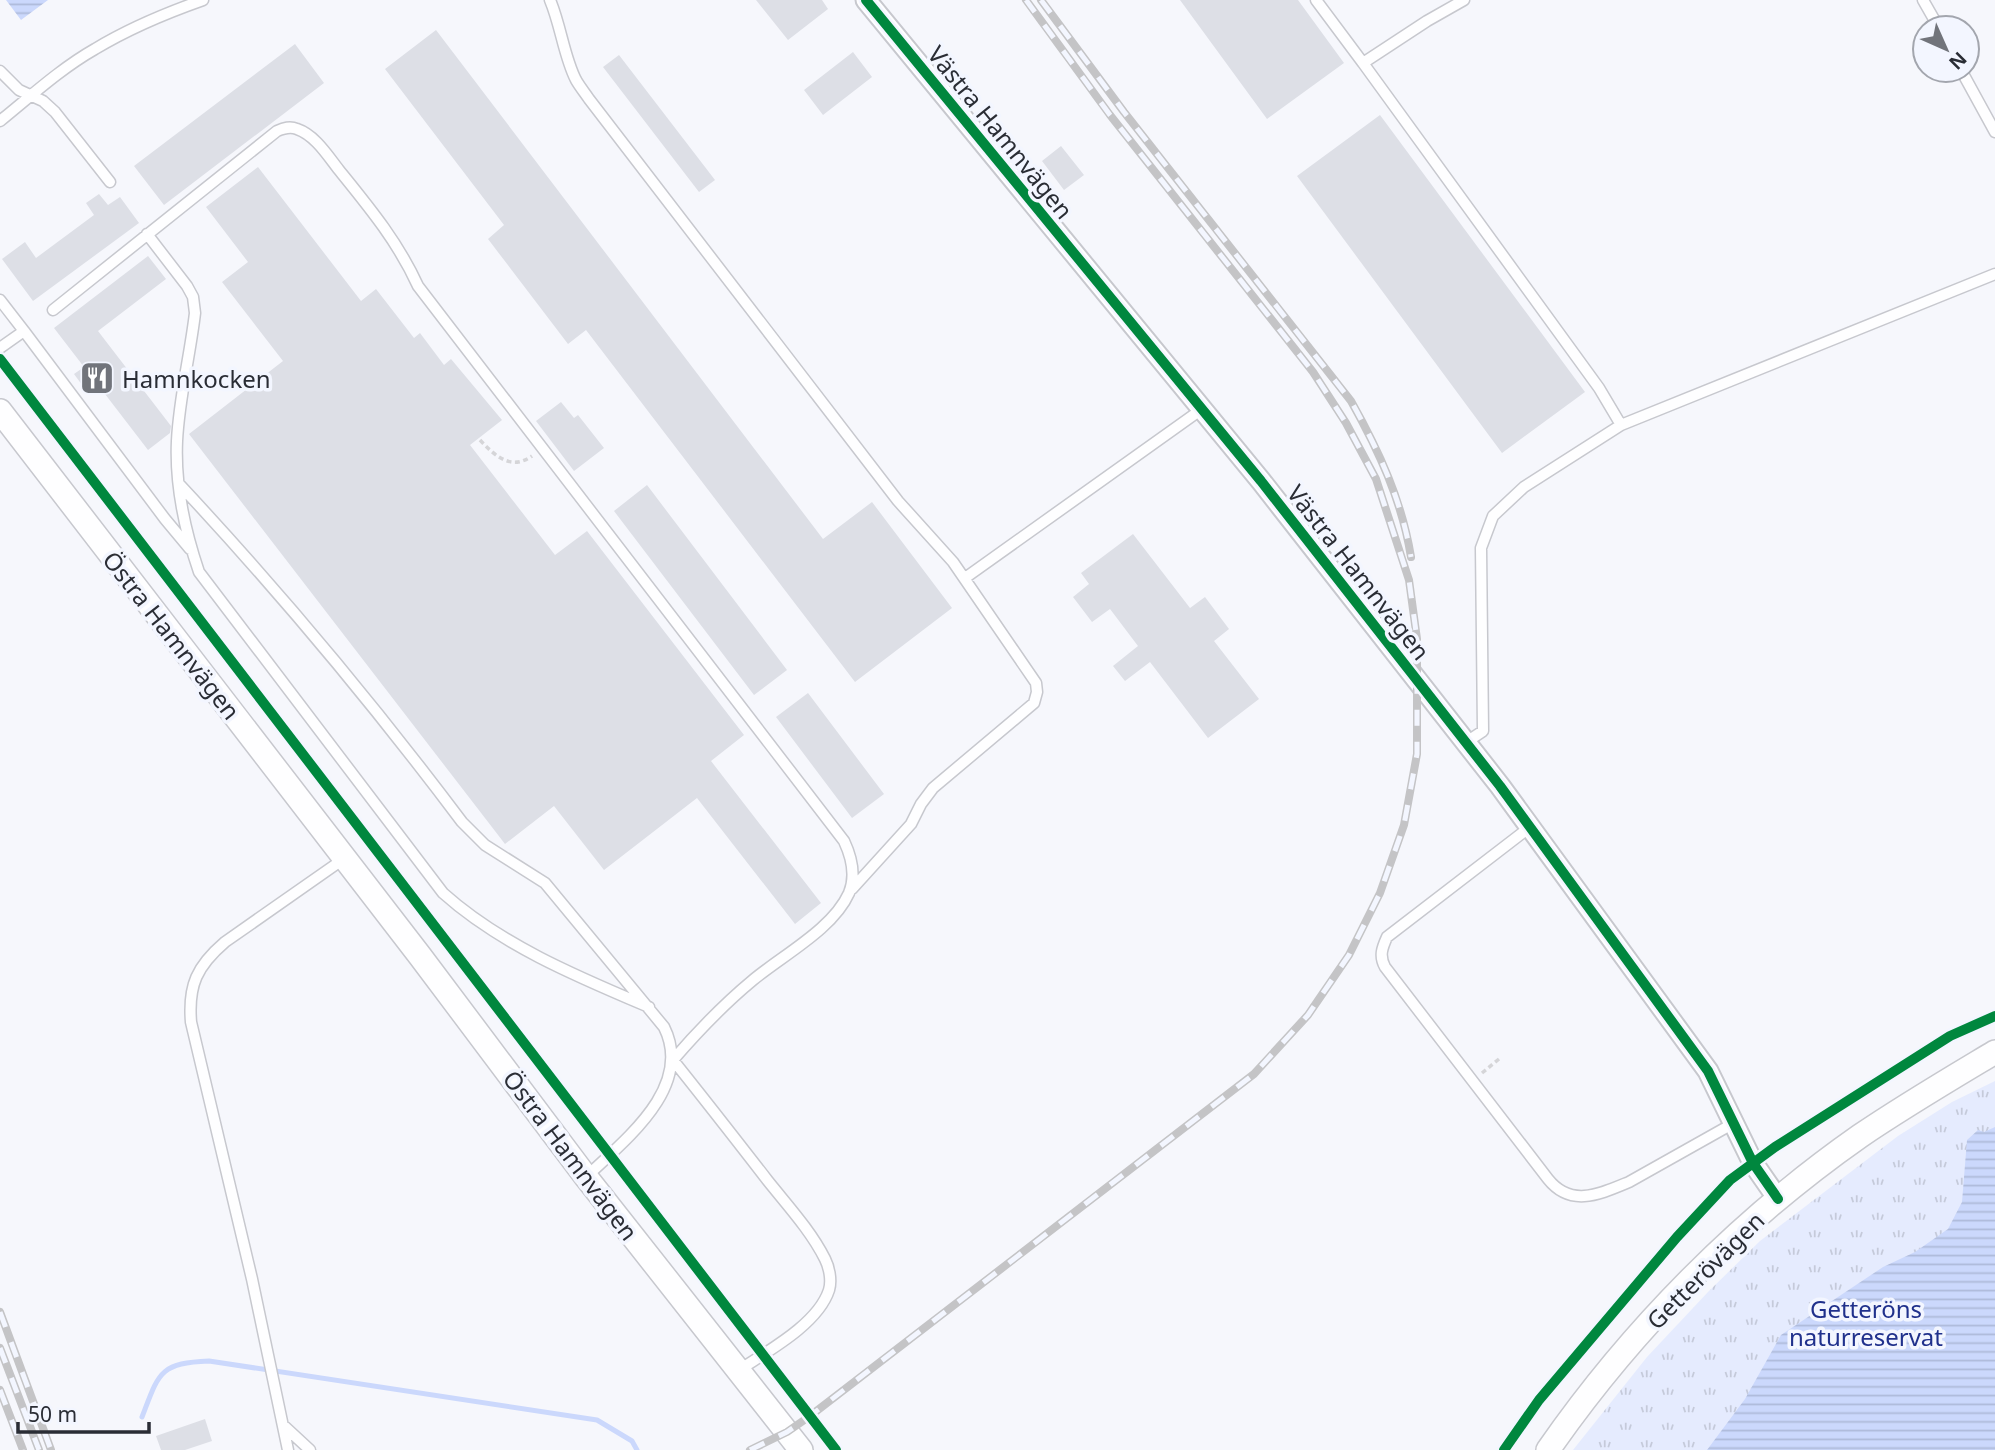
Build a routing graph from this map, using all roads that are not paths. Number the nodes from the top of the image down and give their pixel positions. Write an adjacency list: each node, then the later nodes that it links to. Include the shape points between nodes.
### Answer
1 (203, 0): 9 (lane, via 95,48)
2 (550, 0): 24 (lane, via 576,80 898,501)
3 (866, 0): 19 (street, Västra Hamnvägen)
4 (1317, 0): 6 (lane)
5 (1464, 0): 6 (lane)
6 (1363, 63): 21 (lane, via 1599,388)
7 (0, 71): 9 (lane, via 19,90)
8 (1969, 84): 11 (lane)
9 (31, 94): 10 (lane); 12 (lane, via 55,112)
10 (0, 121)
11 (1995, 132)
12 (110, 182)
13 (147, 234): 16 (lane); 22 (lane, via 193,298 195,313 177,442); 28 (lane, via 277,131 287,127 303,132 376,215 418,286 844,841 853,866)
14 (1995, 274): 21 (lane)
15 (0, 300): 17 (lane)
16 (53, 310)
17 (24, 331): 18 (lane); 23 (lane)
18 (0, 348)
19 (1202, 409): 24 (lane); 25 (street, Västra Hamnvägen)
20 (0, 411): 27 (street, Östra Hamnvägen)
21 (1621, 425): 25 (lane, via 1524,487 1493,516 1481,548 1483,731)
22 (179, 484): 23 (lane); 29 (lane, via 284,599 462,822 485,845 545,883)
23 (192, 551): 29 (lane, via 210,589 443,893 499,934 578,976)
24 (965, 578): 28 (lane, via 1036,683 1034,703 933,788 911,824)
25 (1465, 743): 26 (street, Västra Hamnvägen)
26 (1530, 827): 32 (street, Västra Hamnvägen, via 1708,1071); 32 (lane, via 1387,937 1381,960 1385,967 1555,1188 1570,1196 1591,1195 1629,1182)
27 (345, 858): 33 (street, Östra Hamnvägen); 36 (lane, via 209,956 198,971 190,1006)
28 (849, 892): 31 (lane, via 833,918 730,1000)
29 (649, 1006): 31 (lane, via 670,1039)
30 (1995, 1052): 34 (street, Getterövägen, via 1859,1137)
31 (673, 1060): 33 (lane, via 666,1086 639,1125); 35 (lane, via 803,1225 830,1276 824,1301 812,1317)
32 (1734, 1123): 34 (street, Västra Hamnvägen, via 1753,1163)
33 (586, 1177): 35 (street, Östra Hamnvägen)
34 (1778, 1199): 40 (street, Getterövägen, via 1663,1308 1577,1408)
35 (739, 1370): 39 (street, Östra Hamnvägen)
36 (283, 1424): 37 (lane); 38 (lane)
37 (288, 1450)
38 (310, 1450)
39 (801, 1450)
40 (1548, 1450)

